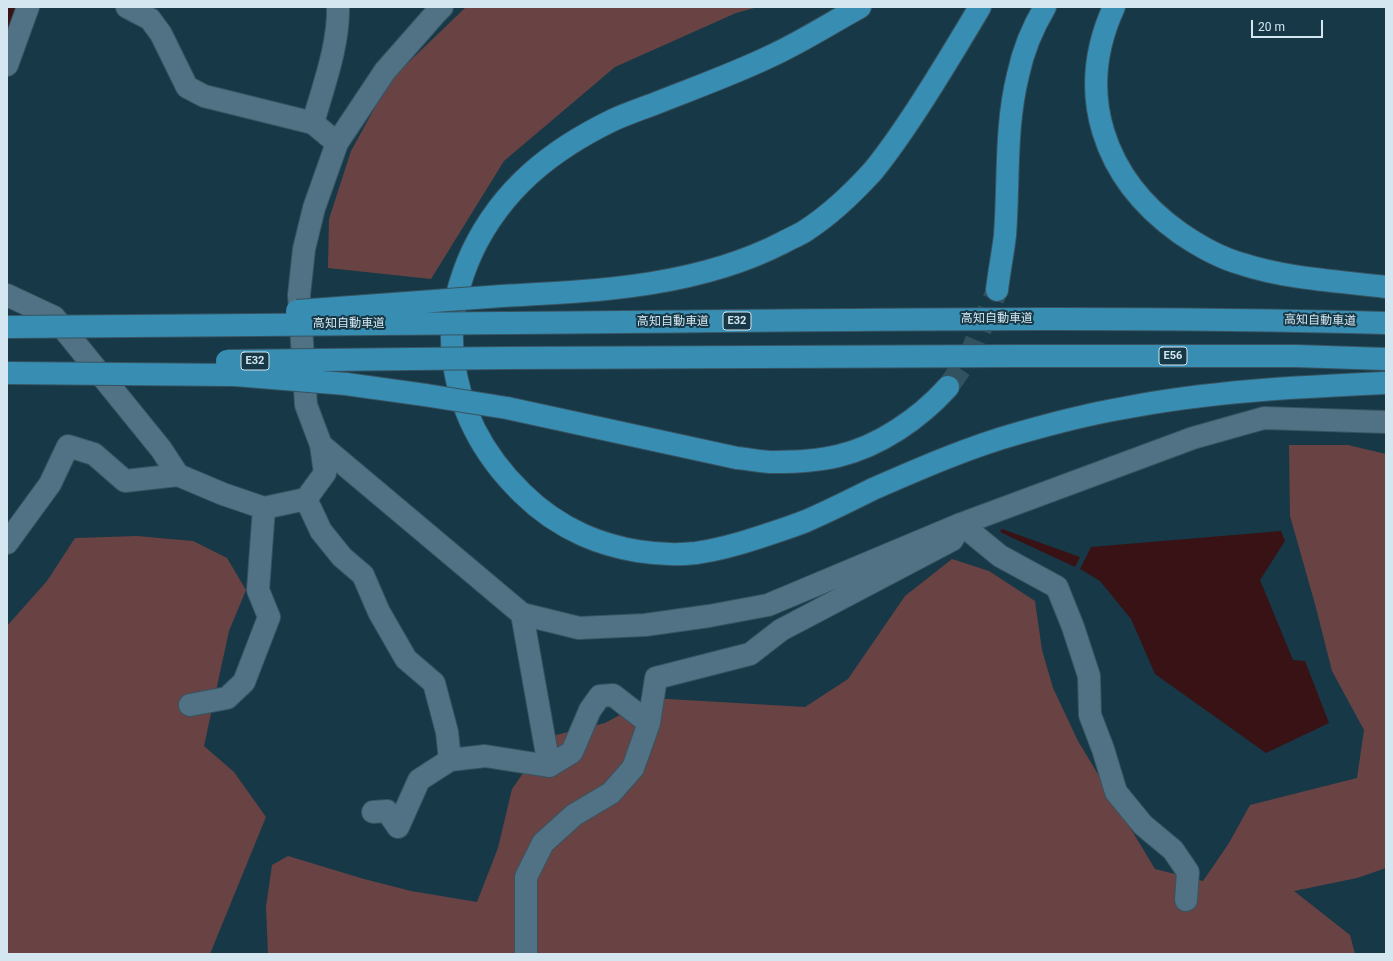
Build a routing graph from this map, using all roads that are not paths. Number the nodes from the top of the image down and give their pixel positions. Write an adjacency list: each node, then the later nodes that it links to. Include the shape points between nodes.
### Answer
1 (28, 7): 9 (street)
2 (127, 7): 10 (street, via 150,19 161,34 187,87 204,96)
3 (338, 7): 10 (street, via 336,39)
4 (442, 7): 11 (street, via 385,71)
5 (860, 7): 22 (highway, via 774,55 615,119 578,139 552,156 516,186 490,220 461,279 455,308 452,344 458,385 472,426 495,463 529,500 550,516 573,530 621,548 645,552 694,553 733,545 782,530 957,454 1016,434 1070,420 1124,407 1222,394)
6 (980, 7): 16 (highway, bridge, via 901,133 873,170 843,202 805,231 765,252 721,268 673,280 618,288)
7 (1045, 7): 13 (highway, via 1018,73 1013,100 1005,236)
8 (1114, 7): 12 (highway, via 1100,42 1096,65 1099,115 1105,140 1115,162 1145,204 1191,240 1242,264 1309,278)
9 (7, 65)
10 (313, 123): 11 (street)
11 (337, 143): 25 (street, via 314,208 304,249 300,294 306,405)
12 (1386, 287)
13 (997, 290)
14 (7, 295): 26 (street, via 54,317)
15 (1386, 323): 16 (highway, 高知自動車道 / E32, bridge, via 1287,320 971,319)
16 (93, 326): 17 (highway, 高知自動車道 / E32, bridge)
17 (7, 327)
18 (960, 356): 19 (highway, E56, via 1296,356); 20 (highway, E32, bridge)
19 (1386, 359)
20 (7, 364)
21 (7, 373): 23 (highway, bridge, via 235,375 346,384 507,408 737,458 773,462 838,456 868,445 914,419 935,402)
22 (1386, 383)
23 (948, 386)
24 (1386, 422): 29 (street, via 1264,418 1193,438)
25 (321, 444): 27 (street, via 324,473); 31 (street)
26 (178, 475): 28 (street); 30 (street, via 125,481 94,454 68,446 50,484)
27 (306, 499): 28 (street); 34 (street, via 321,531 342,557 363,576 379,612 406,659 434,682 448,732)
28 (264, 508): 32 (street, via 258,590 269,617 244,682 227,698)
29 (961, 524): 31 (street, via 768,605 644,625 580,628); 33 (street, via 952,540 781,630 750,654 656,678); 37 (street, via 1000,556 1057,587 1089,676 1090,715 1116,792 1143,825 1173,850 1188,872)
30 (7, 543)
31 (522, 614): 35 (street)
32 (190, 705)
33 (649, 723): 35 (street, via 613,695 600,696 590,710 572,752); 38 (street, via 633,768 611,793 574,814 543,842 526,877)
34 (450, 760): 35 (street, via 485,756); 36 (street, via 419,780 398,827 387,811)
35 (549, 766)
36 (373, 812)
37 (1186, 900)
38 (526, 954)

